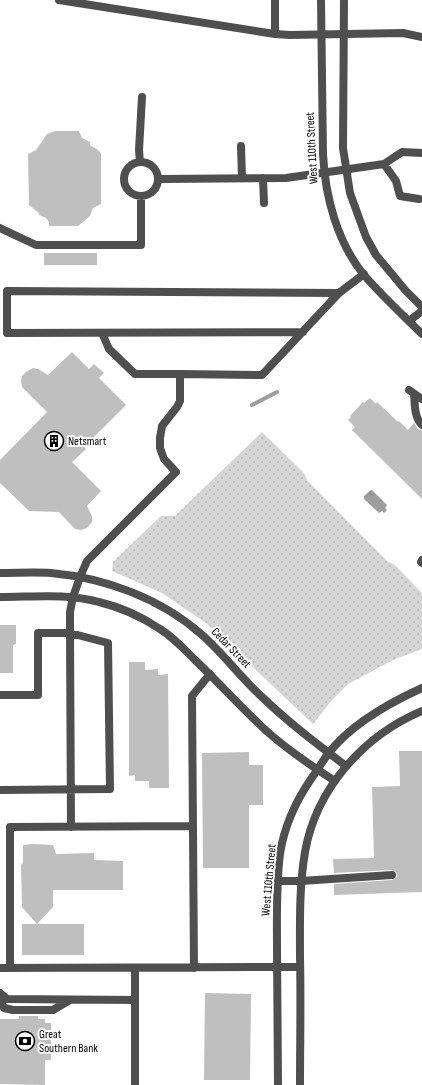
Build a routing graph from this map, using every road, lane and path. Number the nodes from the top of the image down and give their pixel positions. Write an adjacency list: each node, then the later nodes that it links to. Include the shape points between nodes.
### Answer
1 (59, 0): 5 (street)
2 (276, 0): 5 (street)
3 (322, 0): 7 (street, West 110th Street)
4 (344, 0): 6 (street)
5 (276, 34): 7 (street)
6 (344, 34): 7 (street); 8 (street, via 403,33); 14 (street, via 343,148)
7 (322, 35): 15 (street, West 110th Street)
8 (422, 37)
9 (142, 98): 12 (street)
10 (241, 146): 16 (street)
11 (422, 153): 13 (street, via 402,152)
12 (140, 162): 18 (street, via 154,168); 19 (street, via 128,170 125,179 127,188)
13 (384, 164): 14 (street); 20 (street, via 396,181 400,196)
14 (346, 170): 15 (street); 25 (street, via 350,192 366,237 376,255)
15 (324, 172): 17 (street, via 286,178); 23 (street, West 110th Street, via 328,197 341,236)
16 (242, 178): 17 (street); 18 (street)
17 (263, 178): 21 (street)
18 (158, 179): 19 (street, via 151,193)
19 (141, 196): 22 (street, via 141,245 36,246)
20 (419, 199)
21 (264, 202)
22 (0, 228)
23 (364, 274): 24 (street); 27 (street, West 110th Street)
24 (339, 293): 28 (street); 29 (street, via 8,291)
25 (422, 307)
26 (422, 311): 27 (street)
27 (409, 321): 31 (street, West 110th Street)
28 (303, 332): 30 (street); 32 (street, via 262,375)
29 (4, 333): 30 (street)
30 (102, 333): 32 (street, via 109,349 134,374)
31 (422, 334)
32 (180, 374): 36 (street, via 180,401 162,426 160,438 164,459 176,472 87,561)
33 (422, 399): 34 (street, via 412,392 416,416)
34 (422, 425)
35 (0, 573): 36 (street, Cedar Street, via 50,573)
36 (80, 577): 38 (street); 44 (street, Cedar Street, via 127,590 154,602 179,618 201,634 262,697)
37 (0, 597): 38 (street)
38 (73, 597): 39 (street); 40 (street, via 99,602 148,621 177,642)
39 (70, 633): 42 (street, via 38,633 38,695); 49 (street); 49 (street, via 108,643 110,774 110,789)
40 (210, 674): 46 (street, via 259,725); 50 (street, via 192,696)
41 (422, 688): 44 (street, West 110th Street, via 375,713 354,728)
42 (0, 696)
43 (422, 711): 45 (street, via 384,733)
44 (329, 753): 45 (street, Cedar Street); 46 (street, West 110th Street)
45 (346, 766): 47 (street)
46 (318, 770): 47 (street); 53 (street, West 110th Street, via 301,794 289,822 280,853)
47 (335, 781): 54 (street, via 324,796 312,821)
48 (0, 790): 49 (street)
49 (71, 790): 51 (street)
50 (193, 826): 51 (street); 60 (street)
51 (71, 827): 58 (street, via 10,827)
52 (392, 876): 54 (street)
53 (278, 881): 54 (street); 55 (street, West 110th Street)
54 (301, 882): 56 (street)
55 (277, 967): 56 (street); 60 (street); 68 (street, West 110th Street)
56 (300, 967): 69 (street)
57 (0, 968): 58 (street)
58 (10, 968): 59 (street)
59 (135, 968): 60 (street); 65 (street)
60 (194, 968)
61 (0, 993): 64 (street, via 7,999)
62 (0, 997): 64 (street, via 13,1006 48,1005)
63 (0, 1000): 64 (street, via 7,1010 53,1010)
64 (71, 1000): 65 (street); 66 (street, via 66,1007 54,1014 3,1014)
65 (135, 1000): 67 (street)
66 (0, 1010)
67 (135, 1085)
68 (278, 1085)
69 (300, 1085)

